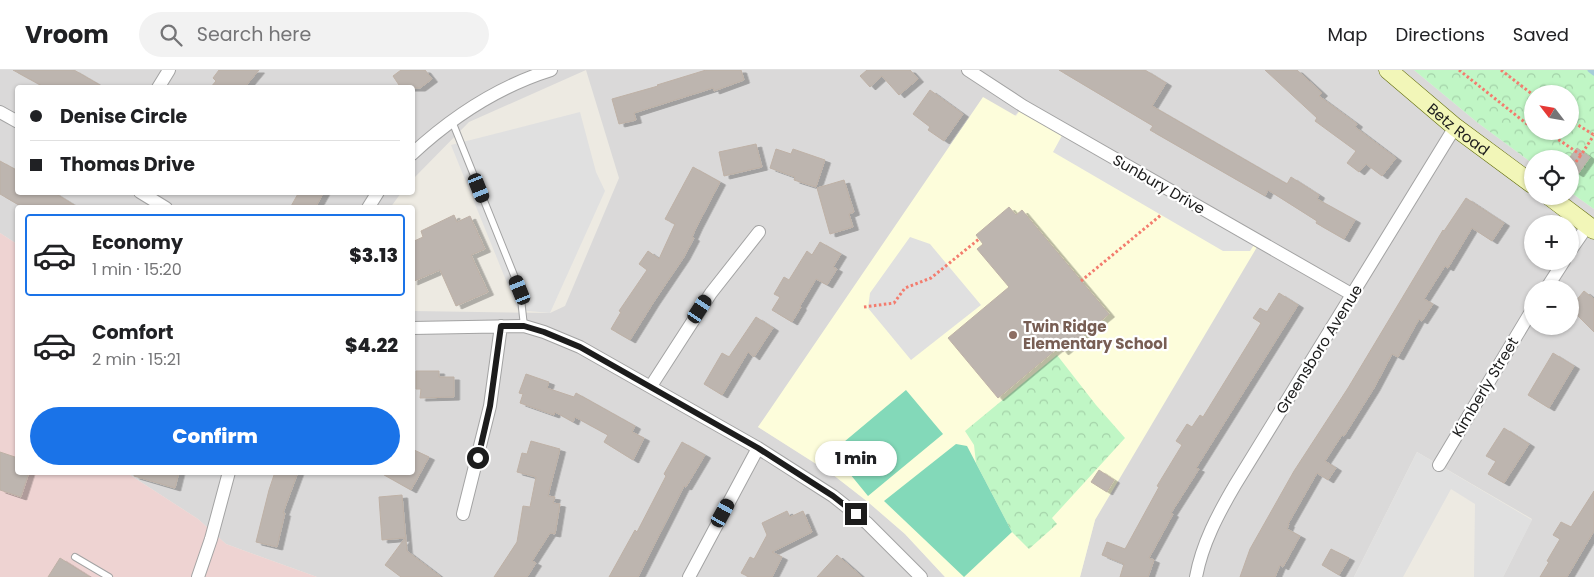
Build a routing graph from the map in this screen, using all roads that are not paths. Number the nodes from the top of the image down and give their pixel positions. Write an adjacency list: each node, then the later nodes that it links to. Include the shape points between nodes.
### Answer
1 (168, 70): 5 (street)
2 (551, 70): 8 (street, via 501,91)
3 (968, 70): 18 (street, Sunbury Drive, via 1023,106)
4 (1388, 70): 9 (street, Betz Road)
5 (160, 85)
6 (0, 112): 7 (street)
7 (15, 120)
8 (452, 121): 10 (street); 21 (lane, via 520,290)
9 (1455, 127): 11 (street, Betz Road); 18 (street, Greensboro Avenue)
10 (415, 152)
11 (1524, 178)
12 (145, 195): 13 (street)
13 (161, 205)
14 (1561, 205): 15 (street)
15 (1591, 228): 17 (street)
16 (759, 232): 23 (street, via 711,293)
17 (1579, 241)
18 (1353, 295): 33 (street, Greensboro Avenue, via 1219,512 1207,538)
19 (1524, 323): 25 (street, Kimberly Street)
20 (501, 326): 21 (street); 22 (street); 27 (street, via 490,406)
21 (524, 326): 23 (street, via 580,347)
22 (415, 328)
23 (651, 386): 24 (street)
24 (758, 448): 31 (street); 32 (street, via 847,507)
25 (1439, 465)
26 (228, 475): 30 (street)
27 (463, 514)
28 (75, 556): 29 (lane)
29 (109, 577)
30 (198, 577)
31 (689, 577)
32 (921, 577)
33 (1196, 577)

